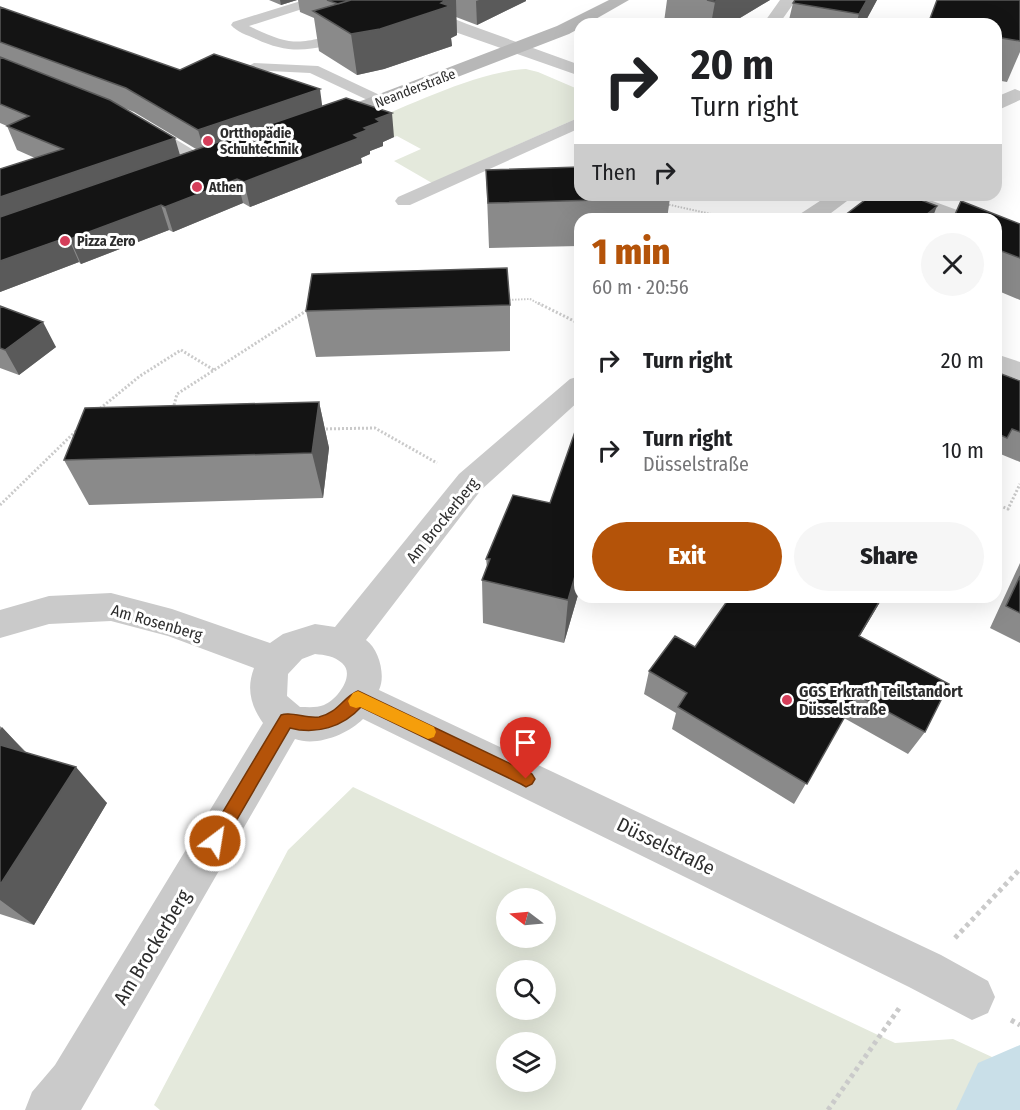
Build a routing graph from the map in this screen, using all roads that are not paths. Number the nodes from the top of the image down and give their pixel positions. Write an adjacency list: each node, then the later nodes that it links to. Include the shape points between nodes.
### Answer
1 (317, 0): 11 (lane, via 238,25 278,46 292,48 307,48)
2 (393, 0): 6 (street)
3 (621, 0): 7 (main road, Neanderstraße)
4 (788, 0): 8 (street)
5 (441, 4): 6 (lane)
6 (422, 12): 9 (lane); 12 (street)
7 (586, 18)
8 (775, 18)
9 (402, 19)
10 (574, 24): 12 (main road, Neanderstraße)
11 (360, 32)
12 (517, 48): 14 (street); 15 (main road, Neanderstraße)
13 (254, 68): 15 (lane, via 313,69)
14 (574, 69)
15 (381, 101): 18 (main road, Neanderstraße)
16 (126, 118): 20 (street)
17 (574, 125): 22 (lane)
18 (305, 128)
19 (226, 156): 20 (main road)
20 (203, 164): 21 (main road)
21 (182, 172)
22 (404, 201)
23 (835, 201): 25 (street)
24 (911, 201): 26 (street)
25 (817, 213)
26 (944, 213)
27 (1002, 365): 28 (street)
28 (1020, 371)
29 (574, 390): 31 (street, Am Brockerberg, via 470,482)
30 (0, 624): 32 (street, Am Rosenberg, via 49,610 111,607 172,623)
31 (343, 643): 32 (street, via 322,639 300,643); 33 (street, via 362,660 366,672)
32 (276, 661): 34 (street, via 266,687 268,700)
33 (358, 698): 34 (street, via 348,710 326,721 302,724); 35 (street, Düsselstraße, via 926,971)
34 (286, 720): 36 (street, Am Brockerberg, via 72,1082)
35 (972, 997)
36 (50, 1110)

